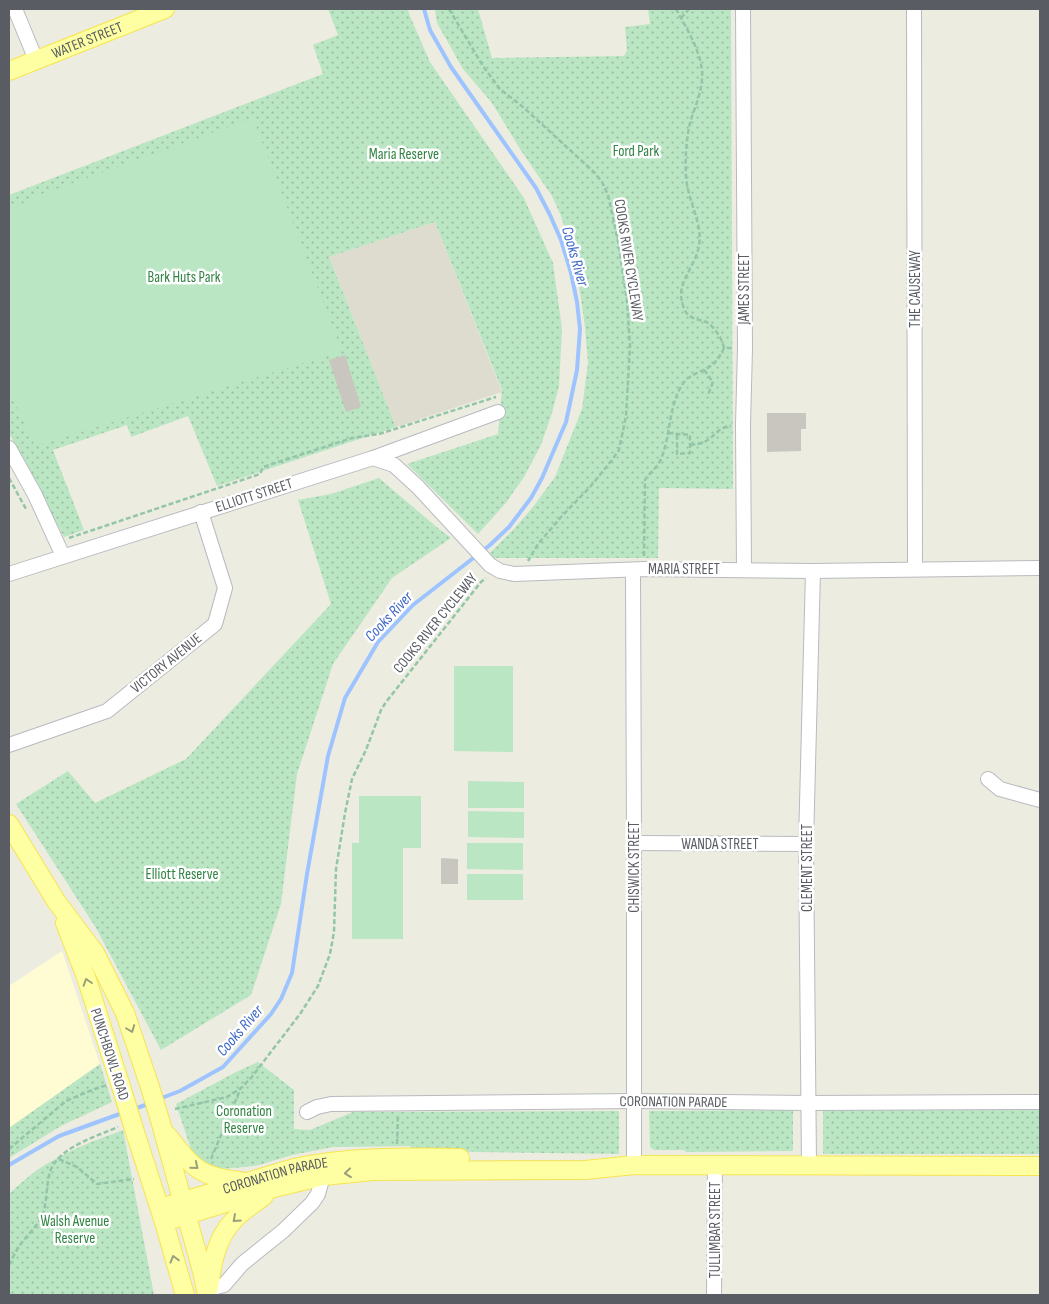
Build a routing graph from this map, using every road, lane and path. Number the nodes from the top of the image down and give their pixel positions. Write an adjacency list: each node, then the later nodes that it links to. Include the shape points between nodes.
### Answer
1 (16, 9): 9 (street)
2 (165, 9): 9 (main road, WATER STREET)
3 (449, 9): 26 (path, COOKS RIVER CYCLEWAY, via 482,66 500,89 602,182 612,211 627,301 630,346 626,416 618,450)
4 (676, 9): 8 (path)
5 (688, 9): 8 (path)
6 (744, 9): 12 (street, JAMES STREET)
7 (914, 9): 30 (street, THE CAUSEWAY)
8 (681, 18): 11 (path, via 699,56 702,78 686,148 686,178 700,231 699,247 681,295 690,316 709,324 718,333)
9 (36, 60): 10 (main road, WATER STREET)
10 (9, 71)
11 (724, 348): 12 (path); 13 (path, via 713,365)
12 (745, 348): 17 (street, JAMES STREET)
13 (704, 370): 14 (path, via 713,382); 18 (path, via 683,382 673,405)
14 (708, 395)
15 (496, 397): 24 (path, via 263,467 260,474)
16 (498, 412): 22 (street, ELLIOTT STREET)
17 (742, 425): 20 (path, via 727,426 708,440); 31 (street, JAMES STREET)
18 (668, 434): 19 (path); 29 (path, via 660,461 645,480)
19 (677, 435): 20 (path, via 690,435); 20 (path, via 678,454 690,453)
20 (690, 445)
21 (9, 448): 25 (street)
22 (373, 458): 23 (street, ELLIOTT STREET); 27 (street, via 394,465)
23 (201, 512): 25 (street, ELLIOTT STREET); 34 (street, VICTORY AVENUE, via 225,588 215,624 106,711)
24 (67, 538)
25 (63, 556): 33 (street, ELLIOTT STREET)
26 (527, 561)
27 (493, 567): 29 (street, MARIA STREET, via 514,574); 41 (path, COOKS RIVER CYCLEWAY, via 381,710 352,779 344,813 336,869 334,932 326,966 300,1014)
28 (1040, 568): 30 (street, MARIA STREET)
29 (639, 569): 31 (street, MARIA STREET); 38 (street, CHISWICK STREET)
30 (915, 569): 32 (street, MARIA STREET)
31 (744, 570): 32 (street, MARIA STREET)
32 (812, 571): 39 (street, CLEMENT STREET)
33 (9, 574)
34 (9, 745)
35 (988, 779): 36 (street, via 1000,789)
36 (1040, 800)
37 (9, 824): 40 (main road, PUNCHBOWL ROAD)
38 (634, 843): 39 (street, WANDA STREET); 43 (street, CHISWICK STREET)
39 (806, 844): 45 (street, CLEMENT STREET)
40 (56, 901): 42 (main road, PUNCHBOWL ROAD, one-way to 40, via 86,977); 49 (main road, PUNCHBOWL ROAD, one-way to 49, bridge, via 95,953 109,978 125,1013)
41 (240, 1089): 46 (path, COOKS RIVER CYCLEWAY, via 227,1097); 58 (path)
42 (117, 1090): 50 (main road, PUNCHBOWL ROAD, bridge); 52 (path, via 92,1090 66,1101)
43 (634, 1101): 45 (street, CORONATION PARADE); 48 (street, CORONATION PARADE, via 332,1104); 54 (street, CHISWICK STREET)
44 (1040, 1102): 45 (street, CORONATION PARADE)
45 (808, 1103): 56 (street, CLEMENT STREET)
46 (175, 1109)
47 (398, 1110): 51 (path)
48 (307, 1112)
49 (161, 1125): 61 (main road, one-way to 61, via 193,1166 216,1178); 63 (main road, PUNCHBOWL ROAD)
50 (127, 1128): 53 (path, via 70,1148); 64 (main road, PUNCHBOWL ROAD)
51 (397, 1148)
52 (9, 1149)
53 (59, 1159): 60 (path, via 77,1167 97,1184); 65 (path, via 51,1170 43,1214)
54 (634, 1165): 55 (main road, CORONATION PARADE); 59 (main road, CORONATION PARADE, one-way to 59, via 585,1170 373,1171); 61 (main road, CORONATION PARADE, via 581,1159 350,1160 307,1165)
55 (715, 1165): 56 (main road, CORONATION PARADE); 68 (street, TULLIMBAR STREET)
56 (808, 1166): 57 (main road, CORONATION PARADE)
57 (1040, 1166)
58 (208, 1167)
59 (323, 1176): 62 (main road, CORONATION PARADE); 66 (street, CORONATION PARADE, via 312,1203 242,1264 224,1285)
60 (134, 1179)
61 (248, 1182): 63 (main road, CORONATION PARADE)
62 (274, 1188): 63 (main road, CORONATION PARADE); 66 (main road, one-way to 66, via 224,1231 215,1254)
63 (183, 1201): 64 (main road, CORONATION PARADE); 66 (main road, PUNCHBOWL ROAD)
64 (162, 1215): 67 (main road, PUNCHBOWL ROAD, one-way to 64)
65 (9, 1265)
66 (208, 1293)
67 (185, 1295)
68 (714, 1295)

